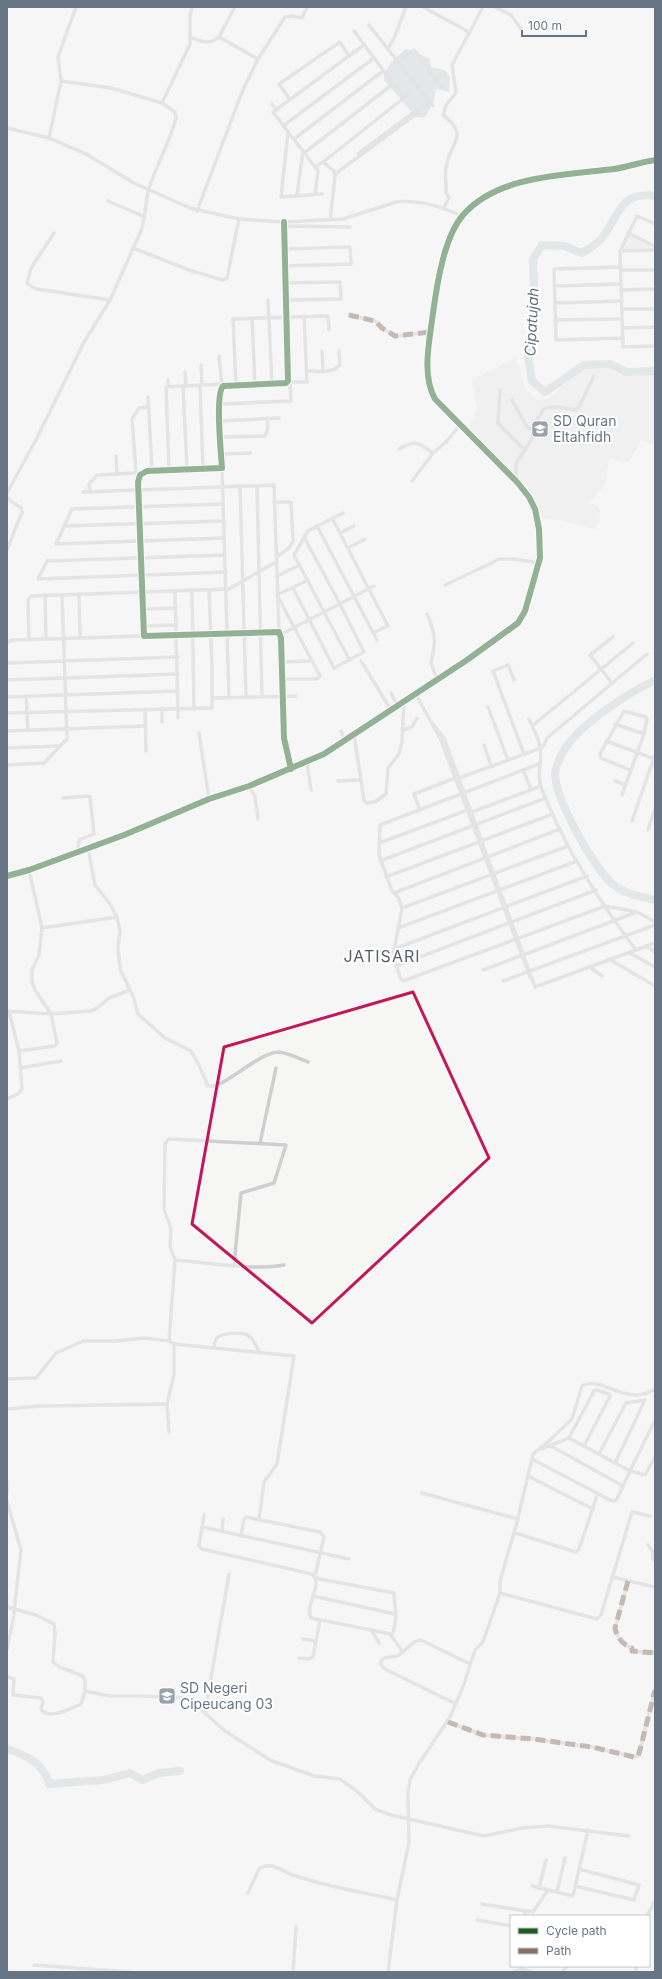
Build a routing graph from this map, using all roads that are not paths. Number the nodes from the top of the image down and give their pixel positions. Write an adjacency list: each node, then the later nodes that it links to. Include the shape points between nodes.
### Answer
1 (76, 7): 22 (street, via 58,57)
2 (192, 7): 13 (street)
3 (235, 7): 14 (street)
4 (307, 7): 19 (street, via 302,18 285,17)
5 (406, 7): 16 (street, via 392,45)
6 (423, 7): 12 (street)
7 (483, 7): 12 (street)
8 (495, 7): 10 (street, via 511,15)
9 (369, 25): 16 (street)
10 (521, 29)
11 (354, 31): 15 (street)
12 (469, 32): 46 (street, via 452,66 456,93 443,111 443,115 454,123 457,133 446,166 446,193 449,197)
13 (191, 37): 14 (street, via 208,42); 28 (street, via 189,48)
14 (219, 37): 19 (street)
15 (364, 45): 17 (street); 18 (street)
16 (388, 48): 20 (street)
17 (349, 56): 27 (street); 27 (street, via 340,42 279,84)
18 (374, 58): 21 (street); 31 (street)
19 (258, 59): 47 (street, via 233,113 226,139)
20 (398, 61): 24 (street, via 414,50); 40 (street, via 431,104)
21 (383, 71): 23 (street); 35 (street)
22 (61, 81): 28 (street, via 111,88); 34 (street)
23 (393, 84): 26 (street); 36 (street)
24 (442, 88)
25 (410, 94): 26 (street)
26 (404, 98): 38 (street)
27 (290, 100): 30 (street)
28 (162, 103): 41 (street, via 175,112 176,118)
29 (272, 104): 30 (street)
30 (277, 110): 31 (street, via 273,112)
31 (283, 126): 33 (street)
32 (7, 128): 34 (street)
33 (288, 132): 35 (street); 44 (street, via 281,196)
34 (49, 138): 41 (street, via 86,154 134,183)
35 (294, 139): 36 (street)
36 (304, 152): 39 (street); 44 (street)
37 (655, 160): 48 (street, via 614,169 538,178 500,188)
38 (323, 162): 39 (street); 40 (street)
39 (315, 167): 42 (street, via 318,171)
40 (334, 172): 51 (street)
41 (149, 189): 47 (street); 49 (street, via 145,202)
42 (315, 194): 43 (street); 44 (street)
43 (322, 194)
44 (297, 196)
45 (108, 201): 49 (street)
46 (444, 208): 48 (street); 51 (street, via 404,201 343,219)
47 (197, 211): 50 (street)
48 (462, 216): 87 (street, via 450,239 440,273)
49 (145, 217): 58 (street)
50 (239, 219): 52 (street); 58 (street, via 227,278 223,280)
51 (330, 220): 52 (street)
52 (284, 224): 54 (street); 59 (street)
53 (655, 224): 55 (street, via 637,216)
54 (350, 227)
55 (628, 233): 57 (street); 61 (street)
56 (54, 234): 70 (street, via 31,268 27,283 37,289)
57 (655, 246)
58 (133, 248): 70 (street)
59 (285, 249): 62 (street); 62 (street, via 350,247 351,264)
60 (655, 250): 61 (street)
61 (620, 251): 63 (street)
62 (285, 266): 65 (street)
63 (621, 269): 64 (street); 66 (street); 67 (street, via 554,269)
64 (655, 270)
65 (286, 283): 72 (street); 72 (street, via 340,282 341,299)
66 (621, 284): 67 (street); 69 (street)
67 (554, 286): 74 (street)
68 (655, 289): 69 (street)
69 (621, 290): 73 (street)
70 (110, 300): 138 (street, via 83,344 38,438)
71 (268, 300): 81 (street)
72 (287, 300): 79 (street)
73 (622, 301): 74 (street); 75 (street)
74 (555, 303): 83 (street)
75 (622, 309): 76 (street); 82 (street)
76 (655, 309)
77 (349, 314): 87 (street, via 375,320 395,336)
78 (304, 316): 79 (street); 86 (street, via 328,316); 94 (street)
79 (287, 317): 81 (street); 99 (street)
80 (252, 318): 81 (street); 103 (street, via 233,319); 104 (street)
81 (269, 318): 100 (street)
82 (622, 319): 83 (street); 85 (street)
83 (556, 320): 88 (street, via 556,340)
84 (655, 327): 85 (street)
85 (623, 328): 88 (street)
86 (329, 330)
87 (431, 332): 115 (street, via 428,358 432,394)
88 (623, 338): 89 (street, via 623,347)
89 (655, 346)
90 (322, 351): 95 (street)
91 (339, 351): 95 (street, via 340,365 331,371)
92 (219, 356): 102 (street)
93 (201, 365): 101 (street)
94 (307, 371): 95 (street); 99 (street, via 307,382)
95 (323, 371)
96 (185, 372): 105 (street)
97 (594, 376): 116 (street, via 579,407 571,410 545,408 538,418)
98 (168, 380): 106 (street)
99 (289, 382): 100 (street); 110 (street, via 291,401)
100 (272, 384): 104 (street)
101 (201, 385): 102 (street); 105 (street); 125 (street)
102 (222, 385): 103 (street); 110 (street, via 218,393)
103 (236, 385): 104 (street)
104 (255, 385)
105 (184, 386): 106 (street); 128 (street)
106 (168, 387): 127 (street)
107 (500, 390): 118 (street, via 498,423)
108 (148, 397): 111 (street)
109 (512, 400): 116 (street, via 527,427)
110 (219, 404): 114 (street)
111 (149, 407): 126 (street); 129 (street, via 140,408 132,419)
112 (279, 418): 113 (street)
113 (267, 419): 114 (street); 117 (street, via 268,428 265,436)
114 (220, 421): 117 (street)
115 (460, 425): 121 (street); 133 (street)
116 (534, 431): 118 (street)
117 (220, 437): 122 (street)
118 (524, 449): 133 (street, via 516,464)
119 (399, 450): 121 (street, via 413,442)
120 (250, 453): 122 (street)
121 (433, 453): 132 (street)
122 (221, 454): 124 (street)
123 (116, 456): 130 (street)
124 (222, 468): 125 (street); 136 (street)
125 (203, 469): 128 (street)
126 (152, 470): 127 (street); 131 (street)
127 (169, 470): 128 (street)
128 (187, 470)
129 (136, 473): 130 (street); 131 (street)
130 (117, 474): 140 (street, via 98,475 89,484)
131 (140, 475): 137 (street)
132 (412, 481)
133 (517, 482): 163 (street, via 532,503 537,518 541,544)
134 (240, 486): 135 (street); 136 (street); 170 (street)
135 (257, 486): 142 (street, via 274,485); 166 (street)
136 (222, 487): 137 (street); 143 (street)
137 (139, 490): 140 (street); 144 (street)
138 (7, 492)
139 (83, 492): 140 (street)
140 (90, 492)
141 (7, 498): 158 (street, via 21,508 22,512)
142 (274, 502): 160 (street); 160 (street, via 291,502 293,542)
143 (223, 504): 144 (street); 147 (street)
144 (140, 507): 148 (street); 149 (street, via 72,509)
145 (343, 513): 146 (street)
146 (332, 518): 150 (street); 152 (street)
147 (224, 521): 148 (street); 154 (street)
148 (140, 524): 149 (street); 156 (street)
149 (64, 526): 156 (street, via 56,544)
150 (318, 526): 153 (street, via 308,531); 184 (street)
151 (354, 526): 152 (street)
152 (340, 533): 157 (street)
153 (304, 537): 164 (street, via 294,555); 185 (street)
154 (224, 538): 156 (street); 159 (street)
155 (365, 539): 157 (street)
156 (141, 541): 161 (street)
157 (348, 548): 174 (street)
158 (7, 550)
159 (225, 555): 161 (street); 165 (street)
160 (276, 557): 162 (street)
161 (142, 558): 167 (street); 167 (street, via 46,561 38,579)
162 (276, 562): 166 (street); 168 (street)
163 (539, 563): 171 (street, via 500,559); 223 (street, via 525,611 518,623)
164 (300, 565): 168 (street); 169 (street)
165 (226, 572): 167 (street); 175 (street)
166 (259, 572): 170 (street); 195 (street)
167 (142, 575): 179 (street)
168 (277, 576): 182 (street)
169 (308, 580): 173 (street); 188 (street)
170 (242, 581): 175 (street); 194 (street)
171 (445, 584)
172 (374, 586): 174 (street)
173 (293, 588): 182 (street); 190 (street)
174 (370, 588): 184 (street); 200 (street, via 388,626)
175 (226, 589): 177 (street); 196 (street)
176 (192, 590): 177 (street); 178 (street); 197 (street)
177 (209, 590): 198 (street)
178 (175, 591): 179 (street); 186 (street)
179 (142, 592): 180 (street); 187 (street)
180 (79, 594): 181 (street); 204 (street)
181 (62, 595): 183 (street); 205 (street)
182 (278, 595): 193 (street); 199 (street)
183 (45, 596): 206 (street, via 31,596 28,600); 207 (street)
184 (355, 596): 185 (street); 200 (street)
185 (340, 604): 188 (street); 213 (street, via 364,652)
186 (176, 608): 187 (street); 191 (street)
187 (143, 609): 192 (street)
188 (325, 612): 190 (street); 213 (street)
189 (427, 614): 223 (street, via 434,633 431,663)
190 (310, 620): 193 (street); 213 (street, via 334,668)
191 (176, 625): 192 (street); 201 (street)
192 (143, 626): 202 (street)
193 (294, 628): 199 (street); 214 (street)
194 (244, 632): 195 (street); 196 (street); 234 (street)
195 (262, 632): 199 (street); 235 (street)
196 (228, 633): 198 (street); 237 (street)
197 (194, 634): 198 (street); 201 (street); 244 (street)
198 (211, 634): 236 (street)
199 (280, 634): 217 (street)
200 (374, 634): 208 (street)
201 (177, 635): 202 (street); 212 (street)
202 (144, 636): 204 (street)
203 (613, 637): 219 (street, via 590,655)
204 (80, 638): 205 (street)
205 (63, 639): 207 (street); 215 (street)
206 (29, 640): 207 (street); 209 (street)
207 (46, 640)
208 (376, 640)
209 (7, 642)
210 (633, 643): 219 (street)
211 (647, 654): 226 (street)
212 (178, 657): 215 (street); 220 (street)
213 (349, 659)
214 (311, 660): 217 (street); 222 (street, via 320,676)
215 (64, 661): 218 (street); 221 (street)
216 (361, 661): 245 (street)
217 (282, 662): 222 (street)
218 (7, 663)
219 (601, 669): 226 (street); 255 (street)
220 (178, 674): 221 (street); 227 (street)
221 (64, 678): 224 (street); 230 (street)
222 (282, 679): 232 (street)
223 (437, 679): 229 (street)
224 (7, 680)
225 (514, 680): 272 (street, via 508,665 493,672)
226 (612, 683): 269 (street, via 547,738)
227 (178, 691): 230 (street); 242 (street)
228 (391, 693): 239 (street)
229 (415, 693): 238 (street); 282 (street, via 433,724)
230 (65, 695): 231 (street); 231 (street, via 7,697); 246 (street)
231 (26, 696): 248 (street)
232 (283, 696): 233 (street); 235 (street); 279 (street, via 284,738)
233 (296, 696)
234 (246, 697): 235 (street); 237 (street)
235 (262, 697)
236 (212, 698): 237 (street); 244 (street, via 212,708)
237 (229, 698)
238 (404, 700): 239 (street); 258 (street)
239 (397, 705): 245 (street)
240 (488, 707): 274 (street)
241 (162, 708): 242 (street); 243 (street); 252 (street)
242 (178, 708): 244 (street); 249 (street)
243 (145, 709): 246 (street); 254 (street)
244 (194, 709)
245 (391, 710): 263 (street)
246 (66, 712): 248 (street); 256 (street)
247 (7, 713): 248 (street)
248 (27, 713): 257 (street)
249 (178, 718)
250 (417, 718): 258 (street, via 412,727)
251 (529, 719): 255 (street)
252 (162, 722)
253 (615, 724): 262 (street); 262 (street, via 626,710 645,716 647,719); 265 (street)
254 (145, 726): 256 (street); 270 (street)
255 (532, 726): 269 (street)
256 (66, 729): 257 (street); 267 (street, via 67,739)
257 (28, 730): 259 (street)
258 (403, 730): 283 (street, via 399,754 388,768 385,796 373,803 365,802)
259 (7, 731)
260 (341, 731): 264 (street)
261 (199, 733): 295 (street)
262 (644, 734): 271 (street)
263 (354, 735): 264 (street); 283 (street)
264 (345, 741): 275 (street)
265 (606, 741): 271 (street); 281 (street, via 600,756)
266 (484, 745): 278 (street)
267 (60, 746): 268 (street); 277 (street, via 44,763)
268 (7, 748)
269 (541, 748): 272 (street); 276 (street)
270 (146, 751)
271 (637, 753): 273 (street); 281 (street)
272 (524, 754): 274 (street)
273 (655, 758): 301 (street)
274 (508, 760): 278 (street)
275 (307, 762): 279 (street); 290 (street)
276 (539, 764): 280 (street); 288 (street)
277 (7, 765)
278 (491, 766): 282 (street)
279 (291, 769): 287 (street)
280 (524, 770): 289 (street); 291 (street)
281 (630, 770): 286 (street)
282 (457, 778): 291 (street); 297 (street, via 414,794)
283 (360, 780): 284 (street)
284 (338, 781)
285 (614, 781): 286 (street)
286 (625, 785): 292 (street)
287 (249, 786): 295 (street); 300 (street, via 255,797)
288 (541, 786): 289 (street); 294 (street)
289 (531, 789): 298 (street)
290 (311, 790)
291 (463, 793): 297 (street); 298 (street)
292 (622, 795)
293 (63, 798): 309 (street, via 90,797 94,834 79,840)
294 (546, 798): 299 (street); 302 (street)
295 (209, 799): 308 (street)
296 (655, 809): 304 (street)
297 (420, 810): 306 (street, via 380,824)
298 (470, 811): 302 (street); 306 (street)
299 (553, 814): 303 (street); 305 (street)
300 (258, 819)
301 (632, 821)
302 (475, 825): 305 (street); 311 (street)
303 (560, 830): 307 (street); 310 (street)
304 (648, 830)
305 (481, 841): 310 (street); 317 (street)
306 (379, 843): 311 (street)
307 (568, 846): 312 (street); 314 (street)
308 (88, 848): 309 (street); 325 (street, via 95,885)
309 (78, 852): 313 (street)
310 (487, 858): 314 (street); 320 (street)
311 (380, 861): 317 (street)
312 (577, 861): 316 (street); 318 (street)
313 (29, 870): 315 (street); 329 (street)
314 (493, 874): 318 (street); 323 (street)
315 (7, 876)
316 (587, 876): 319 (street); 321 (street)
317 (386, 877): 320 (street)
318 (499, 890): 321 (street); 330 (street)
319 (596, 890): 322 (street); 327 (street)
320 (394, 894): 323 (street)
321 (505, 906): 327 (street); 335 (street)
322 (605, 906): 324 (street); 326 (street); 332 (street)
323 (402, 908): 330 (street)
324 (637, 912): 326 (street); 328 (street)
325 (117, 918): 329 (street); 349 (street, via 120,932 120,969)
326 (614, 921): 331 (street); 339 (street)
327 (511, 923): 332 (street); 341 (street)
328 (655, 923): 331 (street)
329 (42, 928): 351 (street, via 39,955 32,970 32,978 35,990)
330 (398, 928): 335 (street)
331 (625, 936): 336 (street); 345 (street)
332 (517, 939): 339 (street); 341 (street, via 403,981)
333 (655, 943): 334 (street)
334 (646, 946): 336 (street); 338 (street)
335 (394, 949): 341 (street)
336 (636, 950): 337 (street)
337 (630, 952): 340 (street); 343 (street)
338 (655, 952)
339 (523, 955): 344 (street); 345 (street)
340 (609, 959): 342 (street); 348 (street)
341 (396, 966)
342 (590, 967): 345 (street, via 535,987); 346 (street)
343 (655, 967)
344 (483, 970)
345 (529, 971): 347 (street)
346 (602, 976)
347 (503, 981)
348 (655, 986)
349 (130, 990): 351 (street, via 109,998 92,1011); 354 (street, via 140,1016 169,1041 191,1051 209,1087 274,1053 286,1053)
350 (8, 1011): 351 (street); 352 (street)
351 (51, 1014): 352 (street, via 57,1045)
352 (19, 1051): 355 (street)
353 (61, 1061): 355 (street)
354 (308, 1062)
355 (20, 1068): 357 (street, via 22,1091)
356 (276, 1068): 358 (street)
357 (7, 1099)
358 (260, 1143): 359 (street, via 170,1139 166,1141 164,1209 171,1229 170,1246); 360 (street, via 286,1145 274,1184 240,1193)
359 (175, 1260): 360 (street); 362 (street)
360 (234, 1265): 361 (street)
361 (284, 1265)
362 (169, 1341): 363 (street); 366 (street, via 144,1338 117,1342 83,1341 56,1352 36,1378)
363 (174, 1344): 364 (street); 368 (street, via 174,1375)
364 (214, 1348): 365 (street); 365 (street, via 216,1339 221,1335 240,1334 249,1336)
365 (259, 1353): 392 (street, via 294,1356 278,1464 264,1482)
366 (7, 1379)
367 (655, 1389): 375 (street, via 647,1394 630,1396 593,1383 584,1385 572,1419)
368 (167, 1404): 369 (street); 371 (street)
369 (7, 1409)
370 (655, 1420): 380 (street)
371 (168, 1432)
372 (569, 1438): 373 (street); 374 (street); 374 (street, via 594,1391 609,1394)
373 (550, 1446): 375 (street); 383 (street)
374 (584, 1446): 376 (street)
375 (538, 1450): 378 (street)
376 (600, 1454): 379 (street); 379 (street, via 626,1403 645,1400)
377 (655, 1457): 380 (street, via 645,1476)
378 (532, 1459): 381 (street); 385 (street)
379 (615, 1463): 380 (street)
380 (630, 1471): 383 (street)
381 (528, 1476): 388 (street); 391 (street)
382 (7, 1481): 386 (street)
383 (623, 1486): 385 (street, via 614,1501)
384 (422, 1493): 391 (street)
385 (598, 1493): 388 (street)
386 (7, 1494)
387 (7, 1501): 410 (street, via 21,1550)
388 (593, 1509): 396 (street, via 576,1552)
389 (204, 1515): 394 (street)
390 (650, 1516): 404 (street, via 632,1512)
391 (518, 1518): 396 (street)
392 (259, 1519): 397 (street, via 245,1517); 399 (street, via 320,1532 324,1537)
393 (223, 1520): 395 (street)
394 (202, 1528): 395 (street); 403 (street, via 199,1546 202,1549 310,1573)
395 (222, 1532): 397 (street)
396 (515, 1533): 407 (street, via 500,1581)
397 (241, 1536): 399 (street)
398 (648, 1546): 401 (street, via 654,1552)
399 (320, 1553): 400 (street); 403 (street)
400 (349, 1559)
401 (655, 1561)
402 (229, 1574): 427 (street)
403 (315, 1577): 408 (street); 411 (street, via 393,1592)
404 (612, 1577): 405 (street); 407 (street, via 598,1619)
405 (628, 1581): 406 (street); 420 (street, via 616,1632 625,1646 632,1648 632,1651)
406 (655, 1587)
407 (500, 1593): 422 (street, via 483,1642 476,1649)
408 (313, 1596): 411 (street); 412 (street, via 309,1615)
409 (7, 1607): 410 (street)
410 (15, 1608): 418 (street); 425 (street, via 54,1624 53,1662 83,1676)
411 (396, 1614): 414 (street)
412 (320, 1620): 413 (street); 416 (street)
413 (371, 1630): 414 (street); 417 (street)
414 (391, 1636): 419 (street)
415 (303, 1639): 416 (street)
416 (316, 1641): 421 (street, via 312,1659)
417 (379, 1643)
418 (7, 1649)
419 (403, 1652): 422 (street, via 413,1642 423,1640); 426 (street, via 383,1659 381,1665)
420 (655, 1653)
421 (299, 1658)
422 (470, 1664): 426 (street)
423 (7, 1677): 425 (street, via 14,1679 13,1695 41,1698 41,1710 46,1713 60,1713 80,1704)
424 (655, 1690): 428 (street, via 640,1750 638,1756 634,1757 592,1747 483,1735)
425 (85, 1691): 427 (street, via 110,1696 185,1697 193,1701)
426 (456, 1704): 428 (street)
427 (204, 1713): 429 (street, via 225,1731 270,1760 314,1776 340,1779 375,1809)
428 (448, 1722): 429 (street, via 413,1774 408,1794)
429 (410, 1818): 430 (street, via 484,1836 536,1826); 441 (street, via 408,1850)
430 (588, 1830): 431 (street); 434 (street)
431 (629, 1836)
432 (565, 1858): 439 (street)
433 (546, 1860): 437 (street)
434 (579, 1869): 436 (street); 436 (street, via 639,1885 634,1900)
435 (532, 1886): 437 (street)
436 (575, 1886): 439 (street, via 573,1896)
437 (539, 1888): 438 (street)
438 (548, 1890): 439 (street); 444 (street, via 533,1912)
439 (557, 1892)
440 (248, 1893): 441 (street, via 259,1869 262,1866 272,1866 315,1882)
441 (397, 1900): 455 (street)
442 (655, 1901): 446 (street)
443 (482, 1904): 444 (street)
444 (526, 1912): 445 (street)
445 (524, 1915)
446 (648, 1915)
447 (477, 1920): 448 (street)
448 (510, 1926)
449 (296, 1927): 454 (street)
450 (34, 1965): 451 (street)
451 (103, 1971): 452 (street)
452 (125, 1972): 453 (street)
453 (131, 1972)
454 (293, 1972)
455 (388, 1972)
456 (513, 1972): 457 (street, via 520,1969)
457 (532, 1972)

